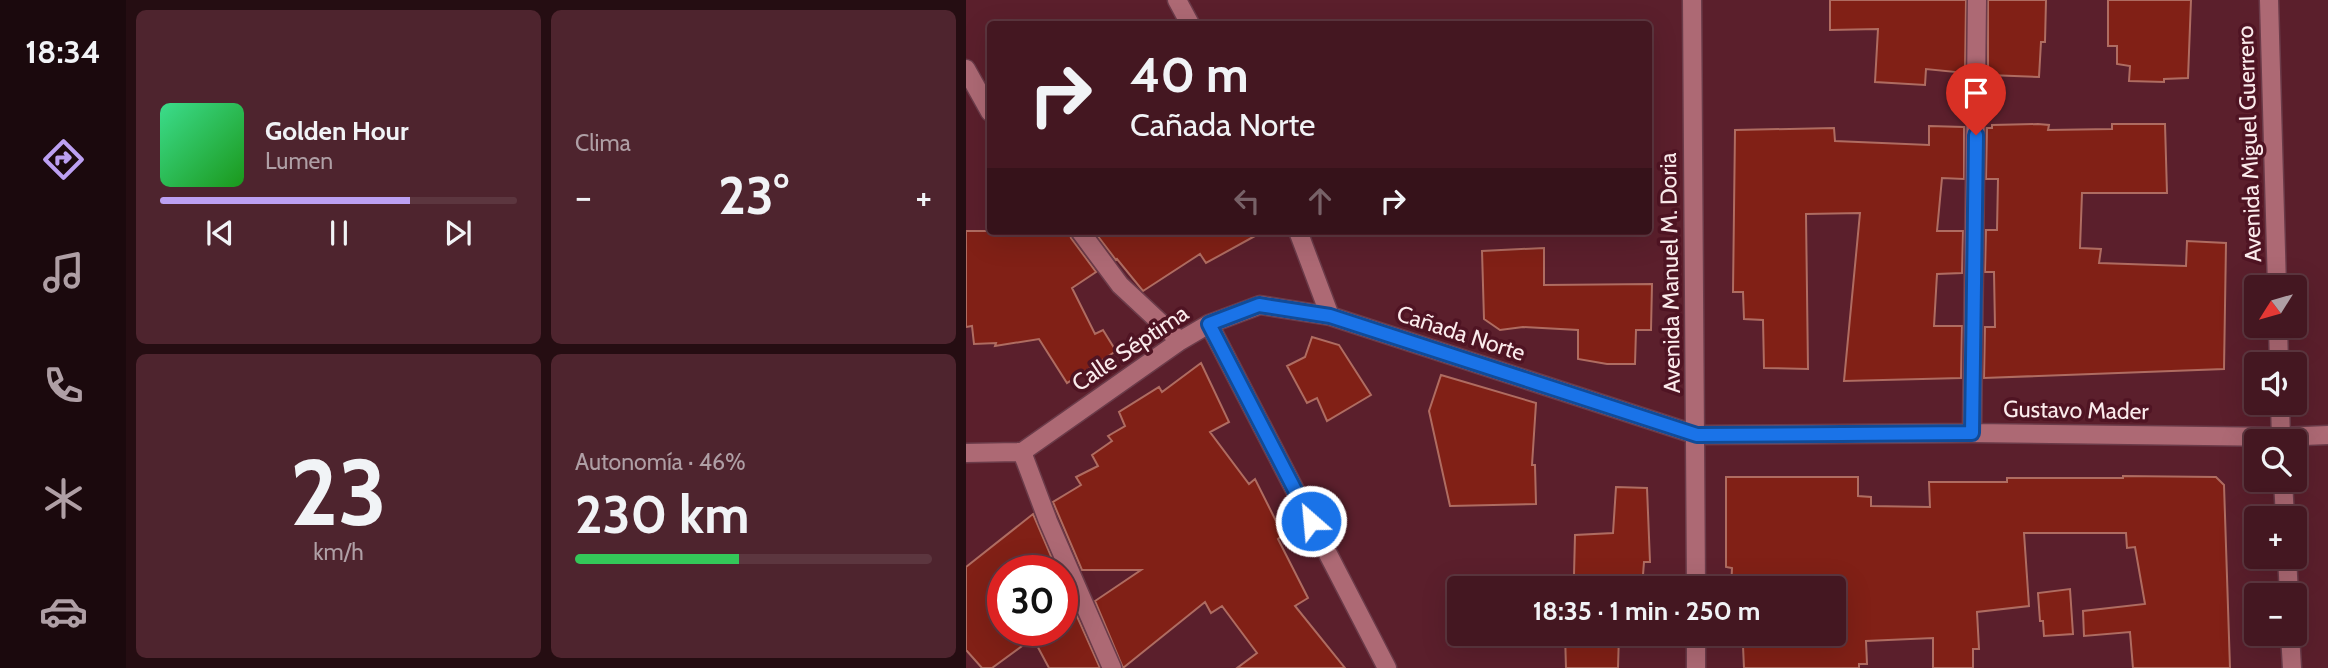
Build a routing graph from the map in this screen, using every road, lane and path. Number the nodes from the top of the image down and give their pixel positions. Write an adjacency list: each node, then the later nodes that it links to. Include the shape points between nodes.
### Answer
1 (1177, 0): 5 (street)
2 (1692, 0): 15 (street, Avenida Manuel M. Doria)
3 (1977, 0): 14 (street)
4 (2269, 0): 10 (street, Avenida Miguel Guerrero)
5 (1188, 21)
6 (966, 69): 7 (street)
7 (987, 107)
8 (1083, 235): 13 (street, via 1121,285)
9 (1300, 235): 11 (street)
10 (2277, 275)
11 (1330, 316): 12 (street, Cañada Norte, via 1259,305); 15 (street, Cañada Norte)
12 (1209, 324): 13 (street, Calle Séptima); 25 (street, Calle Séptima)
13 (1180, 341): 19 (street, Calle Séptima)
14 (1972, 433): 15 (street, Gustavo Mader); 18 (street, Gustavo Mader)
15 (1697, 435): 21 (street, Avenida Manuel M. Doria)
16 (2328, 435): 17 (street, Gustavo Mader)
17 (2307, 437)
18 (2244, 438)
19 (1022, 452): 20 (street); 24 (street)
20 (966, 453)
21 (1696, 576)
22 (1696, 646): 26 (street)
23 (2291, 646): 27 (street)
24 (1112, 668)
25 (1387, 668)
26 (1696, 668)
27 (2292, 668)

